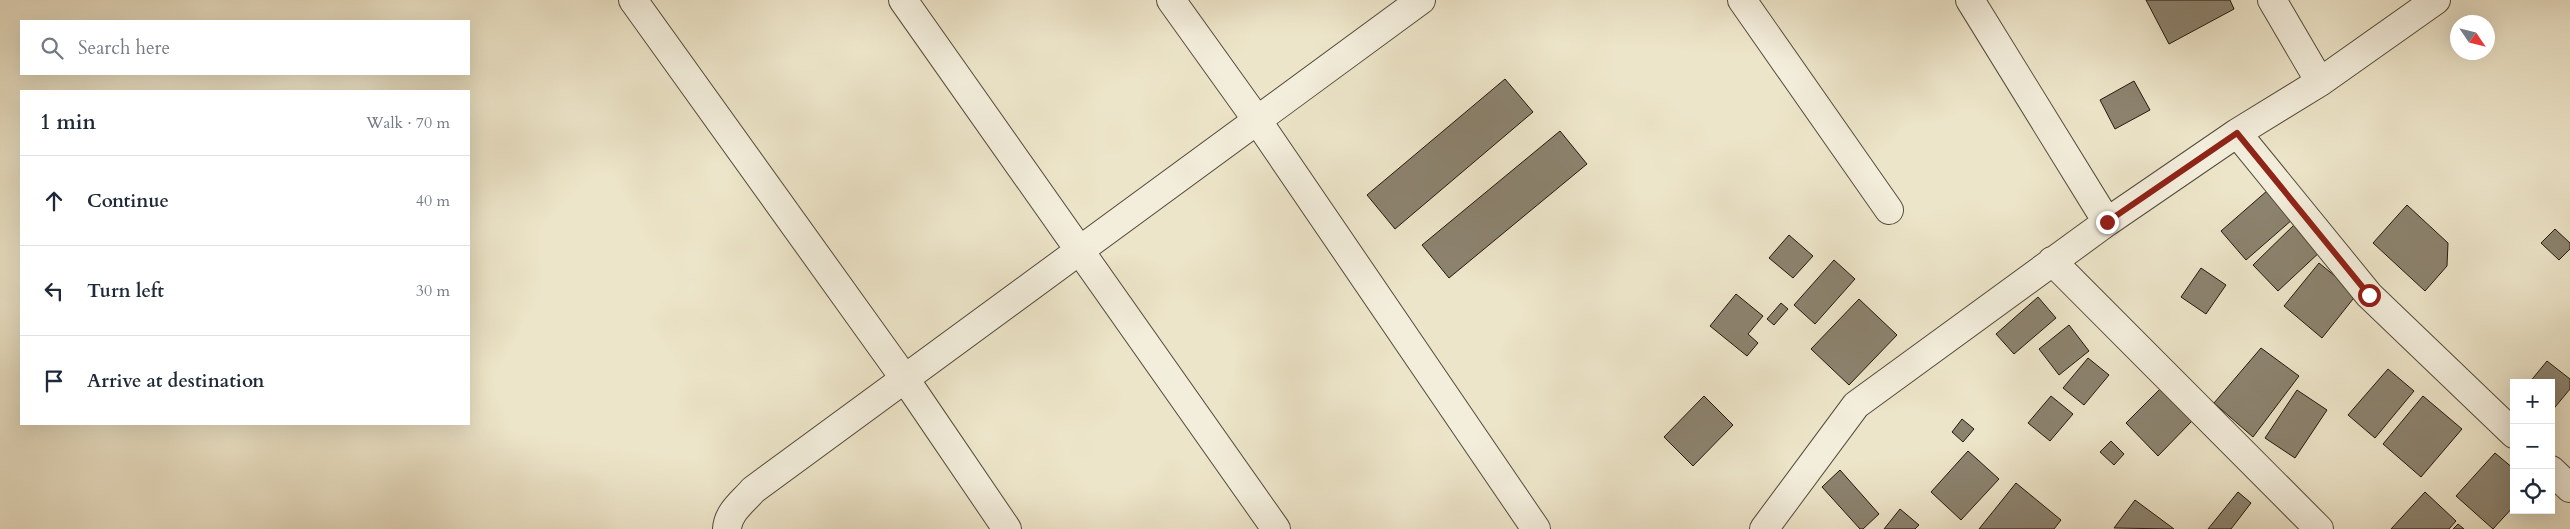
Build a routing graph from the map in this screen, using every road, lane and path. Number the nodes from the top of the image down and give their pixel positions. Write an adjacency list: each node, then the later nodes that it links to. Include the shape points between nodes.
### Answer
1 (633, 0): 16 (street)
2 (903, 0): 14 (street)
3 (1171, 0): 10 (street)
4 (1421, 0): 10 (street)
5 (1742, 0): 12 (street)
6 (1970, 0): 13 (street)
7 (2272, 0): 9 (street)
8 (2436, 0): 9 (street)
9 (2320, 82): 11 (street)
10 (1257, 120): 14 (street); 23 (street)
11 (2237, 133): 13 (street); 17 (street, via 2369,295)
12 (1889, 210)
13 (2107, 222): 15 (street)
14 (1080, 250): 16 (street); 22 (street)
15 (2052, 260): 24 (street, via 1856,405); 25 (street)
16 (904, 379): 20 (street, via 754,490 733,512); 21 (street)
17 (2510, 430)
18 (2555, 474): 19 (street)
19 (2570, 488)
20 (727, 529)
21 (1007, 529)
22 (1276, 529)
23 (1536, 529)
24 (1764, 529)
25 (2319, 529)

